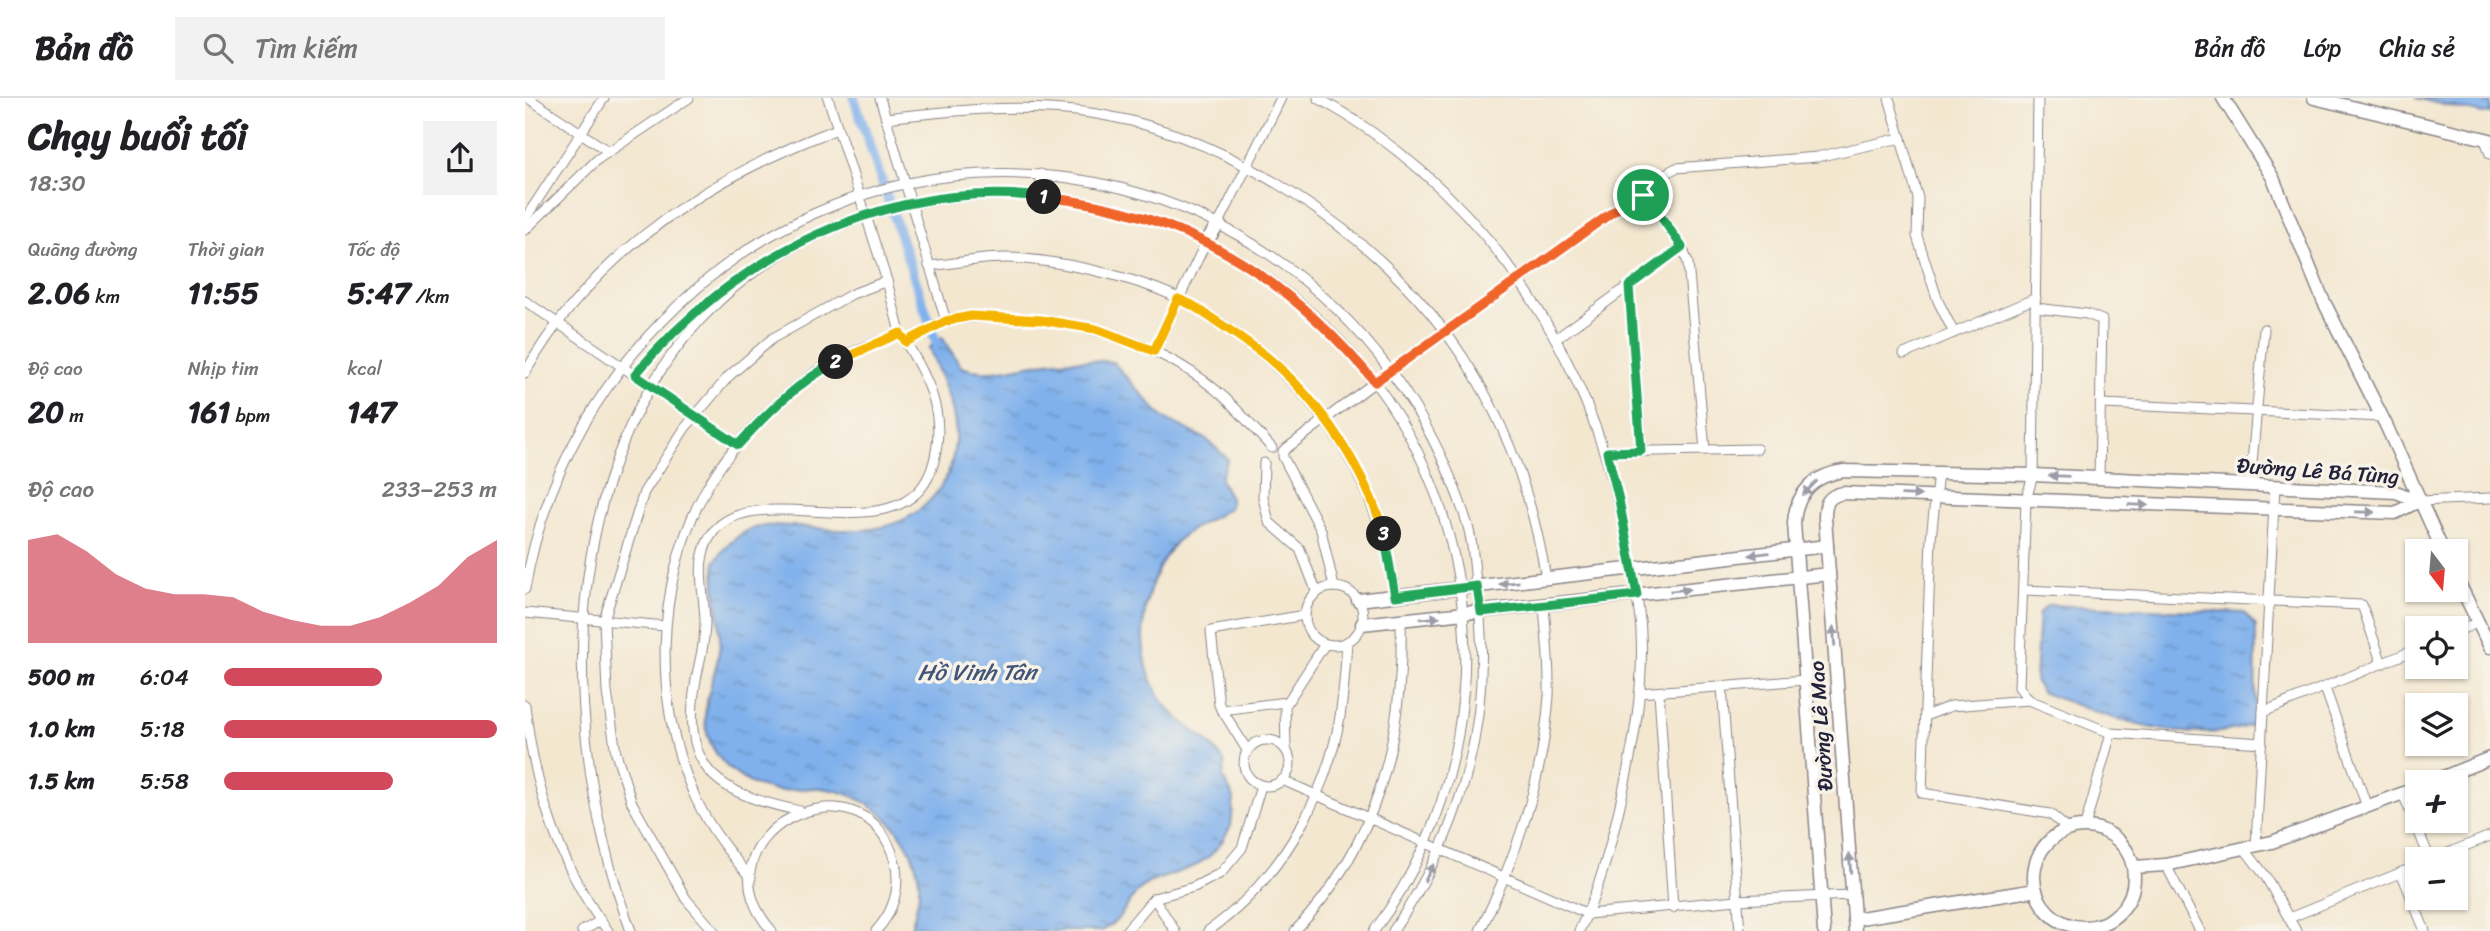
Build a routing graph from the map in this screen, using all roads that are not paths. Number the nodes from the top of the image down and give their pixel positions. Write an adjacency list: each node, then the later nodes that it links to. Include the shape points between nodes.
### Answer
1 (528, 98): 16 (street)
2 (604, 98): 13 (street)
3 (613, 98): 13 (street)
4 (689, 98): 19 (street)
5 (828, 98): 15 (street)
6 (880, 98): 14 (street)
7 (1280, 98): 21 (street)
8 (1318, 98): 35 (street, via 1393,147 1440,187)
9 (1889, 98): 17 (street)
10 (2038, 98): 38 (street)
11 (2223, 98): 62 (street, via 2273,178 2323,300)
12 (2314, 98): 18 (street)
13 (594, 111): 16 (street)
14 (886, 118): 21 (street, via 980,107 1077,111 1165,130); 23 (street)
15 (837, 128): 25 (street); 44 (street, via 718,181 664,218 614,261)
16 (579, 132): 19 (street); 29 (street)
17 (1901, 138): 24 (street, via 1817,157 1676,168); 48 (street, via 1918,198 1917,236 1938,301)
18 (2487, 140): 20 (street)
19 (608, 151): 31 (street)
20 (2490, 154)
21 (1248, 165): 30 (street); 47 (street, via 1339,223 1391,268)
22 (1041, 174): 23 (street, via 976,174); 26 (street); 30 (street, via 1118,186)
23 (900, 184): 25 (street); 27 (street)
24 (1637, 195): 33 (street, via 1648,198); 35 (street)
25 (858, 196): 28 (street); 54 (street, via 756,244 709,277 667,314)
26 (1041, 196): 27 (street, via 962,195); 32 (street, via 1138,214)
27 (906, 205): 28 (street); 34 (street)
28 (864, 216): 36 (street); 42 (street, via 754,266)
29 (525, 219)
30 (1219, 223): 32 (street); 55 (street, via 1269,252 1314,287 1355,326)
31 (525, 230)
32 (1206, 242): 39 (street); 58 (street, via 1293,297 1337,337)
33 (1682, 247): 37 (street); 67 (street, via 1690,272)
34 (929, 266): 39 (street, via 1023,258 1115,275); 43 (street)
35 (1521, 280): 47 (street); 49 (street)
36 (887, 281): 46 (street); 61 (street, via 773,338 729,376)
37 (1629, 286): 49 (street); 68 (street)
38 (2036, 298): 41 (street); 48 (street)
39 (1178, 299): 51 (street); 63 (street, via 1268,358)
40 (525, 301): 44 (street)
41 (2036, 308): 59 (street, via 2102,319); 72 (street)
42 (697, 310)
43 (943, 322): 50 (street); 51 (street, via 971,316 1041,320 1096,329)
44 (559, 323): 54 (street); 56 (street)
45 (2264, 329): 60 (street)
46 (900, 333): 50 (street); 64 (street, via 811,375)
47 (1446, 333): 55 (street); 89 (street, via 1506,433 1531,506)
48 (1954, 333): 52 (street)
49 (1557, 338): 69 (street)
50 (906, 342): 142 (street, via 929,380 937,415 933,469 918,491 894,507 867,514 828,510 740,514 714,531 701,561 705,622 691,715 693,741 704,765 725,787 752,801)
51 (1154, 351): 65 (street, via 1223,396)
52 (1904, 354)
53 (644, 365): 57 (street)
54 (621, 366): 57 (street); 93 (street, via 568,451 546,503)
55 (1391, 371): 58 (street); 90 (street, via 1438,447 1468,527)
56 (525, 373)
57 (632, 379): 61 (street)
58 (1375, 382): 63 (street); 92 (street, via 1422,461 1446,525)
59 (2103, 404): 60 (street); 73 (street)
60 (2259, 412): 62 (street); 74 (street)
61 (695, 415): 64 (street); 108 (street, via 644,492)
62 (2382, 417): 79 (street)
63 (1325, 419): 91 (street, via 1283,455 1321,530); 97 (street, via 1369,492 1387,545)
64 (738, 445): 113 (street, via 706,491 681,544)
65 (1272, 448)
66 (1757, 449): 67 (street)
67 (1705, 450): 68 (street)
68 (1641, 451): 69 (street)
69 (1607, 452): 86 (street)
70 (1264, 463): 95 (street, via 1263,498 1269,522 1300,549)
71 (1938, 472): 72 (street, Đường Lê Bá Tùng); 76 (street); 82 (street, Đường Lê Bá Tùng, one-way to 82, via 1825,475 1797,503)
72 (2033, 475): 73 (street, Đường Lê Bá Tùng, one-way to 72); 78 (street)
73 (2099, 478): 74 (street, Đường Lê Bá Tùng)
74 (2250, 485): 75 (street, Đường Lê Bá Tùng)
75 (2275, 486): 79 (street, Đường Lê Bá Tùng, via 2396,492); 80 (street)
76 (1935, 496): 78 (street, Đường Lê Bá Tùng); 81 (street, Đường Lê Bá Tùng, one-way to 76, via 1829,499 1843,493); 130 (street)
77 (2490, 498): 79 (street)
78 (2026, 500): 80 (street, Đường Lê Bá Tùng, one-way to 80); 94 (street)
79 (2419, 501): 80 (street, Đường Lê Bá Tùng, one-way to 79, via 2395,513); 83 (street)
80 (2274, 510): 100 (street)
81 (1825, 518): 84 (street, Đường Lê Mao)
82 (1794, 523): 85 (street, Đường Lê Mao)
83 (2437, 539)
84 (1827, 546): 85 (street); 87 (street, Đường Lê Mao)
85 (1796, 550): 86 (street, one-way to 86); 88 (street, Đường Lê Mao)
86 (1632, 569): 89 (street); 96 (street)
87 (1829, 574): 88 (street); 159 (street, Đường Lê Mao, one-way to 87)
88 (1798, 577): 96 (street, one-way to 88); 120 (street, Đường Lê Mao)
89 (1546, 578): 90 (street, one-way to 90)
90 (1477, 586): 92 (street); 103 (street)
91 (1334, 587): 95 (street); 98 (street)
92 (1461, 588): 97 (street); 106 (street)
93 (525, 589)
94 (2023, 590): 100 (street); 125 (street, via 2019,687)
95 (1317, 593): 107 (street)
96 (1637, 595): 102 (street); 124 (street)
97 (1395, 596): 98 (street)
98 (1358, 600): 111 (street)
99 (2468, 600): 110 (street)
100 (2269, 601): 119 (street, via 2362,605); 129 (street)
101 (544, 603): 105 (street)
102 (1544, 605): 103 (street); 157 (street, via 1549,695 1543,740 1524,828)
103 (1481, 612): 106 (street); 151 (street, via 1481,701 1469,768)
104 (525, 613): 105 (street)
105 (542, 614): 108 (street); 112 (street)
106 (1462, 614): 109 (street, one-way to 106); 147 (street, via 1465,676 1459,733 1447,789)
107 (1305, 615): 116 (street, via 1310,634); 128 (street, via 1212,631)
108 (604, 620): 113 (street); 173 (street, via 616,753 632,803 686,899)
109 (1401, 621): 111 (street); 143 (street, via 1398,718)
110 (2479, 622): 114 (street); 117 (street)
111 (1362, 624): 115 (street)
112 (542, 626)
113 (665, 626): 156 (street, via 666,690 680,754 696,800)
114 (2468, 627)
115 (1347, 642): 116 (street); 139 (street, via 1339,722)
116 (1325, 644): 126 (street)
117 (2490, 647)
118 (2405, 654): 119 (street)
119 (2382, 664): 122 (street)
120 (1806, 680): 121 (street); 160 (street, Đường Lê Mao)
121 (1722, 687): 123 (street); 163 (street)
122 (2325, 688): 129 (street); 141 (street)
123 (1659, 692): 124 (street); 164 (street)
124 (1639, 693): 165 (street, via 1636,733 1609,856)
125 (2029, 701): 130 (street, via 1951,706); 131 (street)
126 (1286, 702): 128 (street); 134 (street)
127 (525, 705): 167 (street, via 529,745 545,807 569,866 590,894)
128 (1221, 710): 133 (street)
129 (2263, 712): 132 (street)
130 (1925, 716): 145 (street, via 1922,793 2050,814)
131 (2111, 733): 132 (street); 144 (street)
132 (2262, 743): 148 (street)
133 (1247, 750): 134 (street, via 1266,740); 138 (street, via 1245,772)
134 (1286, 750): 137 (street, via 1290,766)
135 (2490, 758): 136 (street)
136 (2460, 770)
137 (1282, 780): 138 (street); 139 (street)
138 (1261, 786): 162 (street, via 1242,848 1221,873 1194,887)
139 (1316, 794): 143 (street); 178 (street, via 1297,836 1273,869)
140 (2403, 794): 141 (street); 149 (street)
141 (2367, 807): 148 (street)
142 (800, 811): 156 (street, via 767,835 756,853); 175 (street, via 820,807 851,812 883,837 893,856 897,886 888,916)
143 (1370, 817): 147 (street); 179 (street, via 1316,909)
144 (2084, 826): 145 (street); 153 (street, via 2116,838)
145 (2068, 829): 158 (street, via 2052,837 2041,850 2034,866)
146 (2489, 838): 150 (street)
147 (1427, 843): 151 (street); 180 (street, via 1395,904)
148 (2250, 846): 152 (street); 166 (street)
149 (2426, 847)
150 (2464, 847)
151 (1442, 850): 157 (street); 181 (street, one-way to 151)
152 (2166, 865): 153 (street); 187 (street)
153 (2133, 867): 168 (street, via 2130,898)
154 (2405, 870): 155 (street)
155 (2401, 872): 166 (street); 189 (street)
156 (751, 878): 174 (street, via 755,904)
157 (1506, 878): 165 (street); 182 (street)
158 (2036, 890): 168 (street, via 2048,913 2061,922 2077,927); 169 (street)
159 (1852, 895): 160 (street); 169 (street, Đường Lê Mao)
160 (1821, 896): 163 (street); 185 (street, Đường Lê Mao)
161 (610, 898): 172 (street)
162 (1154, 898): 176 (street); 177 (street)
163 (1737, 900): 164 (street); 184 (street)
164 (1673, 908): 165 (street)
165 (1588, 915): 183 (street)
166 (2289, 918): 188 (street)
167 (600, 921): 170 (street); 171 (street)
168 (2108, 921): 186 (street)
169 (1854, 925)
170 (582, 931)
171 (608, 931)
172 (631, 931)
173 (715, 931)
174 (772, 931)
175 (876, 931)
176 (1126, 931)
177 (1175, 931)
178 (1208, 931)
179 (1295, 931)
180 (1374, 931)
181 (1393, 931)
182 (1480, 931)
183 (1579, 931)
184 (1739, 931)
185 (1824, 931)
186 (2098, 931)
187 (2200, 931)
188 (2296, 931)
189 (2425, 931)

